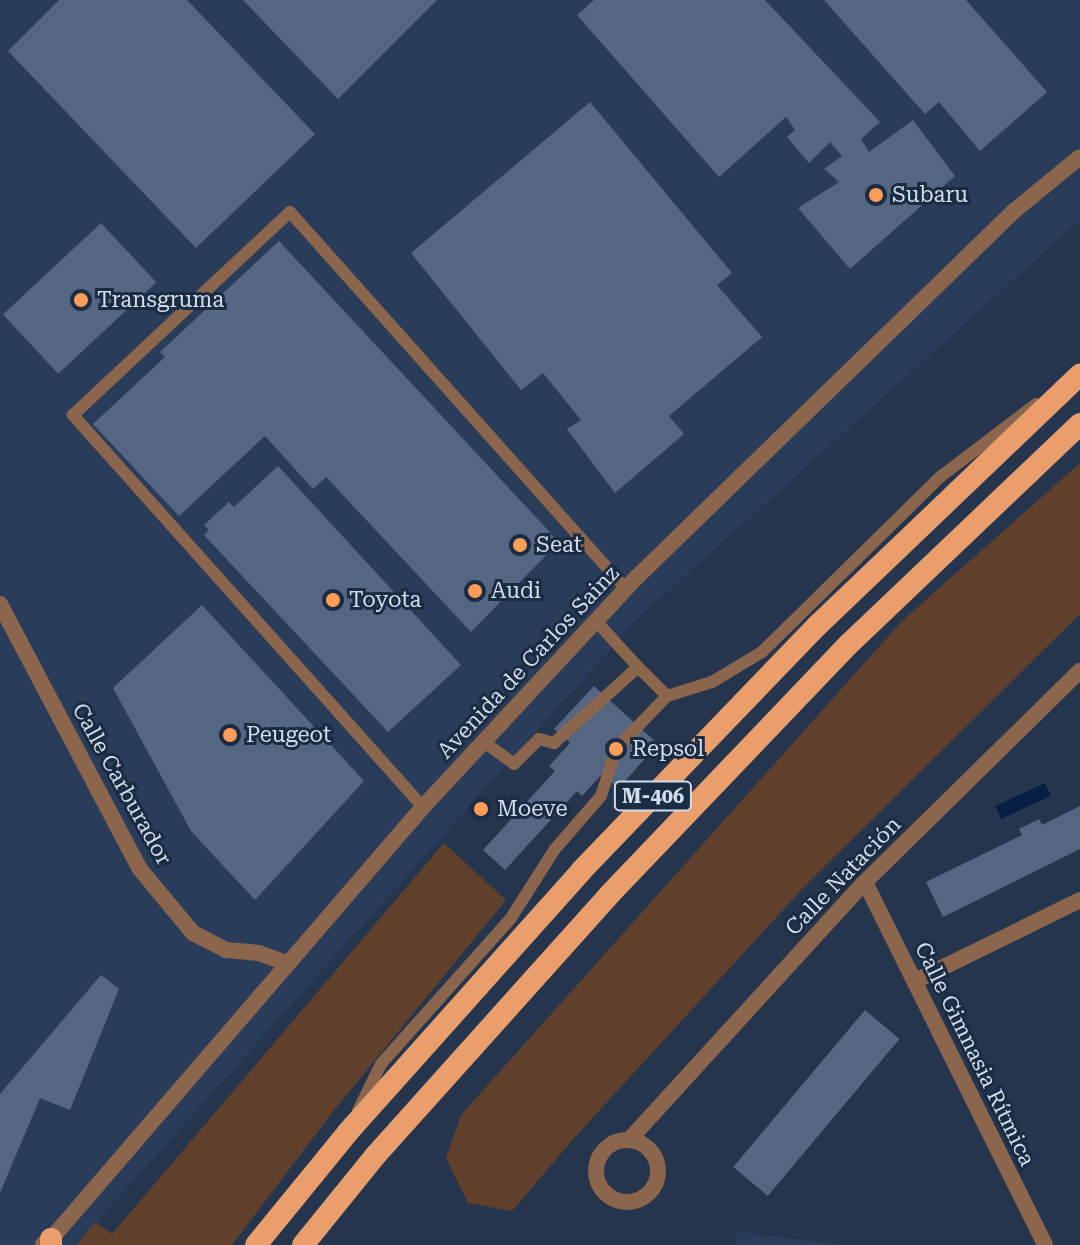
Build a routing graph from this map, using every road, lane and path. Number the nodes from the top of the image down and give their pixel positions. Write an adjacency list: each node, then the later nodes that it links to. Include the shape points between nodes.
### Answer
1 (1080, 157): 4 (street, Avenida de Carlos Sainz, via 1014,211)
2 (1080, 373): 9 (lane, via 940,477 762,652 712,682); 16 (highway, M-406, via 808,635 581,871)
3 (1080, 424): 20 (highway, M-406, via 849,644 609,895 375,1156)
4 (626, 589): 6 (street, Avenida de Carlos Sainz); 11 (lane, via 290,212 73,415)
5 (0, 604): 14 (street, Calle Carburador, via 139,868 193,933 226,950)
6 (596, 621): 7 (lane); 10 (street, Avenida de Carlos Sainz)
7 (638, 667): 9 (lane); 10 (lane, via 554,743 539,739 514,764)
8 (1080, 671): 12 (street, Calle Natación)
9 (667, 696): 16 (lane, via 616,749 601,796 555,849 511,918 381,1064)
10 (484, 742): 11 (street, Avenida de Carlos Sainz)
11 (423, 807): 14 (street, Avenida de Carlos Sainz)
12 (865, 882): 15 (street, Calle Gimnasia Rítmica); 17 (street, Calle Natación, via 647,1121)
13 (1080, 900): 15 (street)
14 (287, 963): 18 (street, Avenida de Carlos Sainz)
15 (915, 981): 21 (street, Calle Gimnasia Rítmica)
16 (348, 1132): 19 (highway, M-406)
17 (636, 1142)
18 (48, 1243)
19 (256, 1245)
20 (303, 1245)
21 (1045, 1245)

